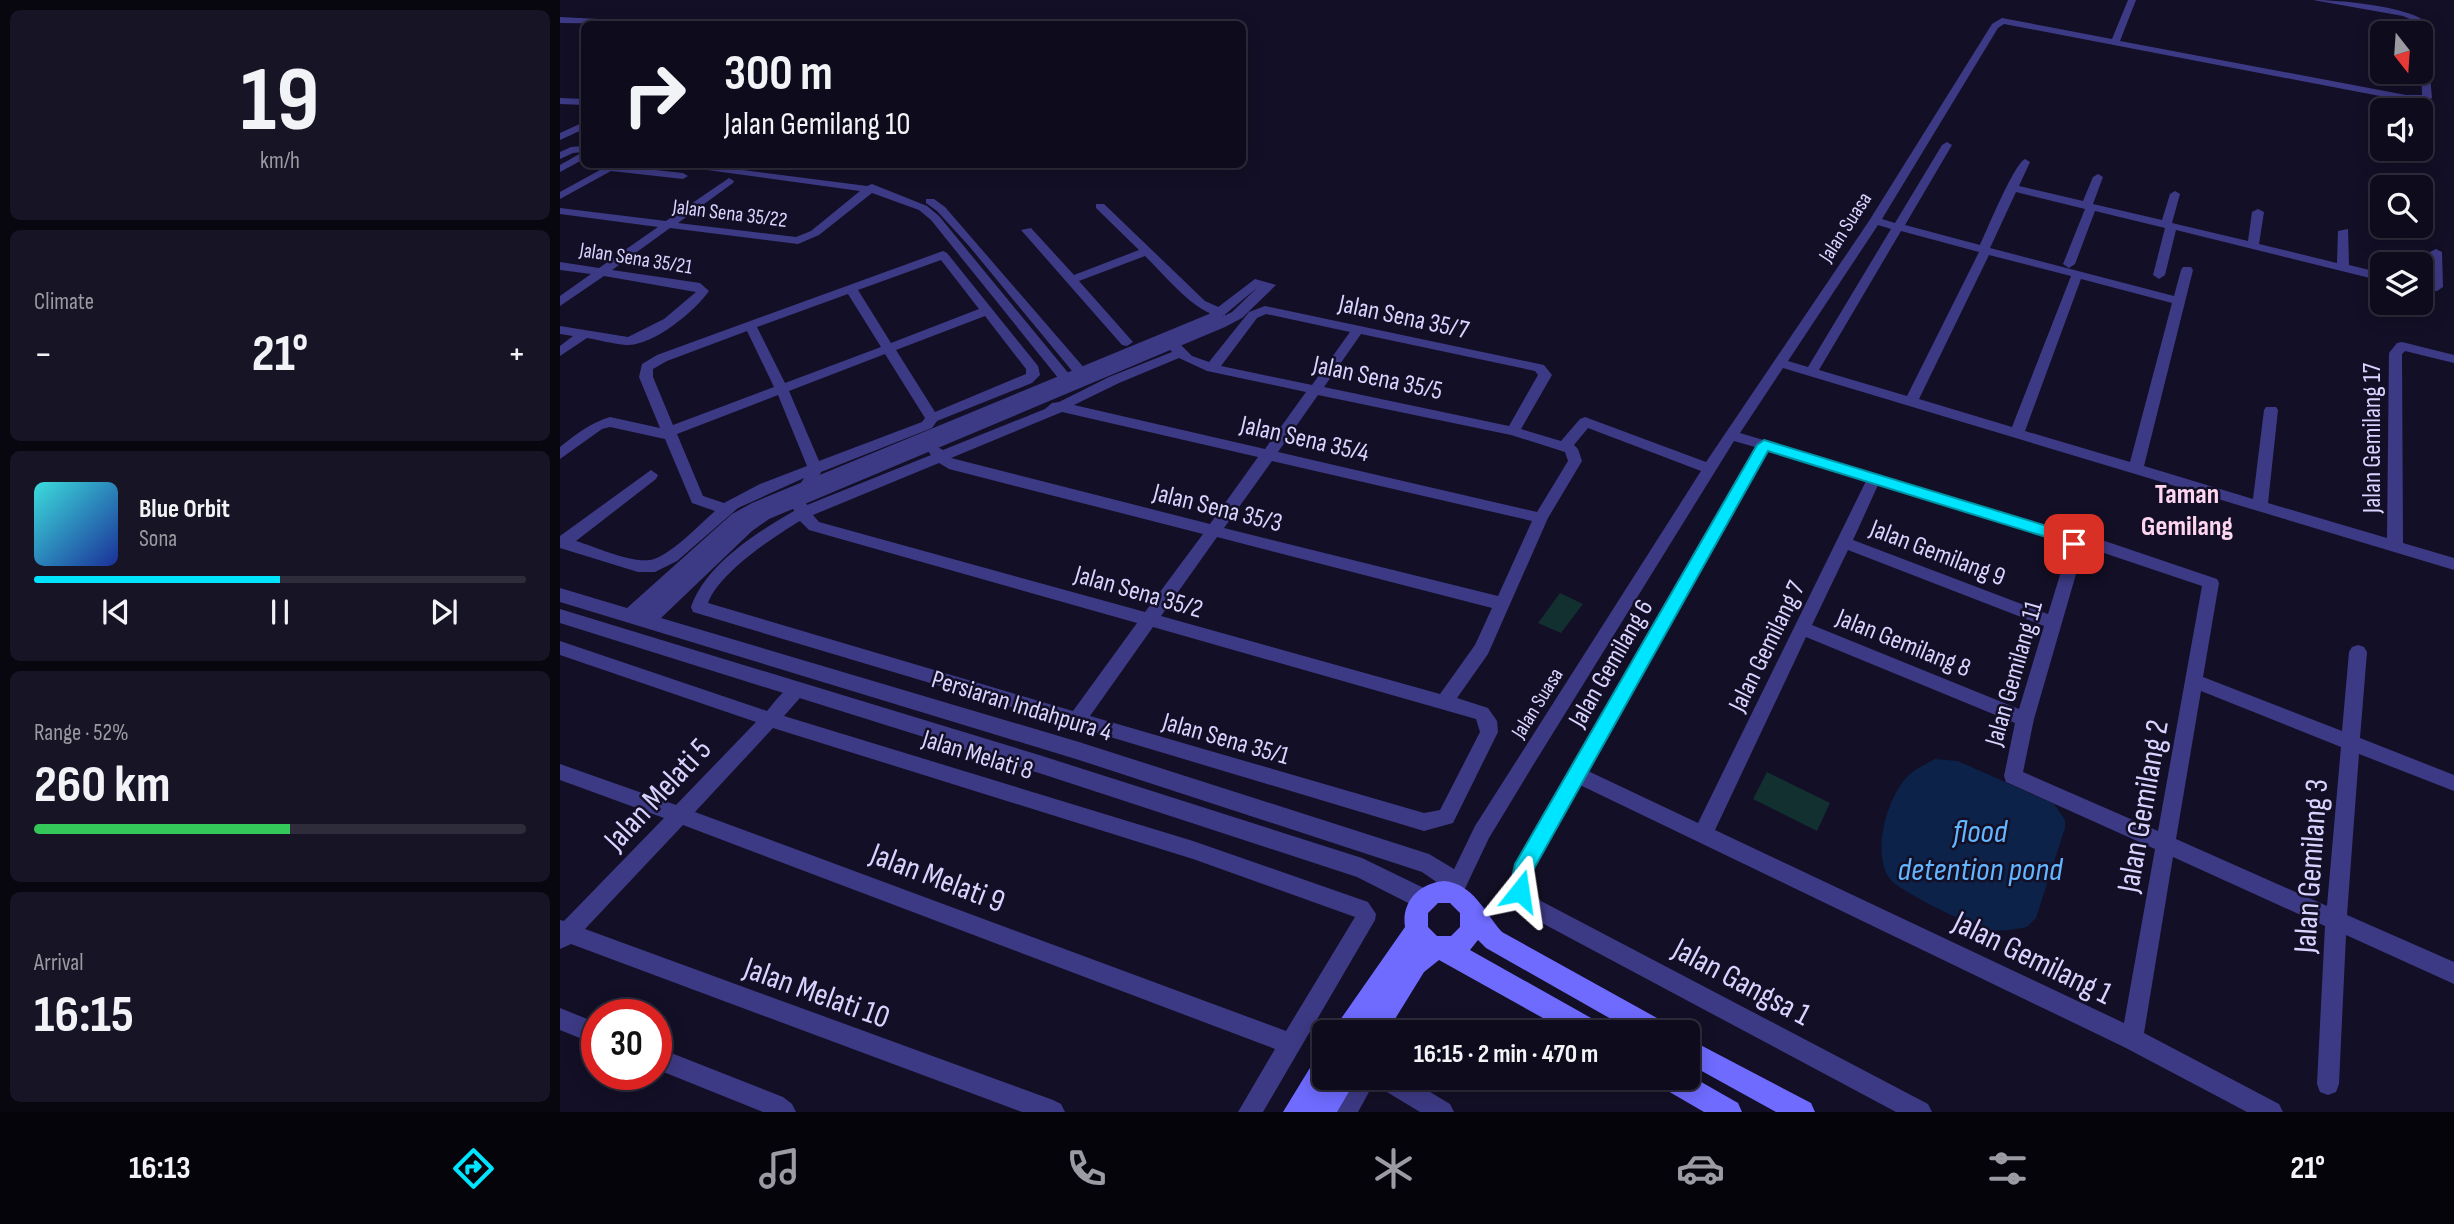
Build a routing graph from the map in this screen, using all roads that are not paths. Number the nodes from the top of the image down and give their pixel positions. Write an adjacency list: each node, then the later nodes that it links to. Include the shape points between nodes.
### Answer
1 (2132, 0): 5 (street)
2 (2317, 0): 5 (street, Jalan Suasa, via 2418,19 2423,24 2427,95 2422,100)
3 (560, 20): 4 (street)
4 (581, 21)
5 (2115, 42): 28 (street, Jalan Suasa, via 2002,20 1988,35)
6 (560, 101): 7 (street)
7 (581, 102)
8 (581, 126): 9 (street)
9 (560, 137)
10 (1947, 145): 31 (street)
11 (581, 149): 12 (street)
12 (560, 156)
13 (581, 157): 17 (street)
14 (2025, 162): 20 (street)
15 (699, 168): 21 (street)
16 (741, 168): 21 (street)
17 (560, 169)
18 (2098, 177): 25 (street)
19 (729, 181): 21 (street); 23 (street, via 609,168); 29 (street)
20 (2011, 187): 25 (street); 37 (street)
21 (868, 190): 29 (street, Jalan Sena 35/22, via 804,240); 34 (street, via 895,186 935,204); 36 (street, via 923,208)
22 (2175, 194): 30 (street)
23 (560, 195)
24 (1100, 206): 38 (street)
25 (2089, 206): 30 (street); 43 (street)
26 (560, 211): 29 (street, Jalan Sena 35/22)
27 (2259, 212): 35 (street)
28 (1875, 221): 31 (street); 64 (street, Jalan Suasa)
29 (670, 225): 45 (street)
30 (2169, 226): 35 (street); 47 (street)
31 (1898, 227): 37 (street); 66 (street)
32 (1027, 230): 48 (street)
33 (2344, 231): 42 (street)
34 (973, 244): 36 (street); 67 (street)
35 (2253, 246): 42 (street)
36 (959, 249): 40 (street); 67 (street)
37 (1985, 250): 43 (street); 70 (street)
38 (1147, 251): 48 (street); 54 (street, via 1201,304)
39 (2436, 252): 49 (street, via 2437,287)
40 (943, 255): 50 (street); 53 (street)
41 (560, 266): 45 (street, Jalan Sena 35/21)
42 (2343, 268): 46 (street)
43 (2073, 270): 51 (street); 75 (street)
44 (2187, 270): 51 (street)
45 (601, 272): 52 (street); 58 (street, Jalan Sena 35/21, via 704,291 638,339)
46 (2370, 274)
47 (2160, 275)
48 (1071, 280): 59 (street)
49 (2433, 287)
50 (850, 288): 55 (street); 60 (street)
51 (2178, 301): 83 (street)
52 (560, 302)
53 (986, 311): 60 (street); 73 (street, via 1033,369 1033,375)
54 (1220, 313): 61 (street, via 1255,283 1269,285 1237,315); 67 (street)
55 (750, 326): 69 (street); 76 (street, via 647,367 646,377)
56 (560, 330): 58 (street)
57 (1358, 330): 65 (street, Jalan Sena 35/7, via 1260,310); 68 (street); 74 (street, Jalan Sena 35/7, via 1539,368 1545,374)
58 (584, 334): 62 (street)
59 (1127, 342)
60 (888, 348): 69 (street); 73 (street)
61 (1177, 349): 65 (street, Jalan Sena 35/5, via 1194,363); 67 (street); 71 (street)
62 (560, 352)
63 (2454, 359): 96 (street, Jalan Gemilang 17, via 2402,346 2395,353)
64 (1780, 363): 66 (street); 77 (street, Jalan Suasa)
65 (1212, 368): 68 (street, Jalan Sena 35/5)
66 (1811, 372): 70 (street)
67 (1076, 379): 79 (street); 86 (street)
68 (1316, 388): 74 (street, Jalan Sena 35/5); 81 (street)
69 (781, 390): 76 (street); 86 (street)
70 (1912, 401): 75 (street)
71 (1057, 406): 79 (street); 81 (street, Jalan Sena 35/4)
72 (2271, 410): 89 (street)
73 (932, 418): 86 (street, via 927,425)
74 (1513, 431): 80 (street, Jalan Sena 35/5)
75 (2017, 433): 83 (street)
76 (669, 434): 82 (street, via 610,422 597,426); 90 (street, via 697,499)
77 (1731, 435): 78 (street); 84 (street, Jalan Suasa)
78 (1764, 445): 87 (street); 116 (street, Jalan Gemilang 6)
79 (933, 450): 88 (street); 92 (street, Jalan Sena 35/3, via 949,464)
80 (1570, 450): 84 (street, via 1585,422); 91 (street, via 1575,461)
81 (1269, 453): 91 (street, Jalan Sena 35/4); 92 (street)
82 (560, 454)
83 (2136, 468): 89 (street)
84 (1710, 469): 121 (street, Jalan Suasa, via 1495,809)
85 (651, 475): 94 (street)
86 (812, 476): 88 (street); 90 (street, via 765,488); 101 (street, via 738,518)
87 (1874, 480): 93 (street, Jalan Gemilang 7); 95 (street, via 2065,537)
88 (799, 506): 101 (street, via 746,527); 102 (street, Jalan Sena 35/2, via 814,526); 112 (street, Jalan Sena 35/1, via 712,584 700,597 699,607)
89 (2260, 506): 96 (street)
90 (725, 509): 94 (street, via 655,566 638,566)
91 (1541, 518): 99 (street)
92 (1213, 531): 99 (street, Jalan Sena 35/3); 102 (street)
93 (1843, 542): 103 (street, Jalan Gemilang 9); 104 (street, Jalan Gemilang 7)
94 (562, 543)
95 (2074, 544): 103 (street, Jalan Gemilang 11); 107 (street, Jalan Gemilang 2, via 2096,544 2211,583)
96 (2395, 546): 97 (street)
97 (2454, 564)
98 (560, 595): 101 (street, Persiaran Indahpura 4)
99 (1503, 604): 109 (street, via 1482,649)
100 (560, 616): 108 (street, Persiaran Indahpura 4)
101 (638, 619): 121 (street, Persiaran Indahpura 4, via 1079,751 1429,864 1446,876)
102 (1149, 620): 109 (street, Jalan Sena 35/2); 112 (street)
103 (2054, 623): 111 (street, Jalan Gemilang 11)
104 (1803, 629): 111 (street, Jalan Gemilang 8); 119 (street, Jalan Gemilang 7)
105 (560, 648): 110 (street, Jalan Melati 8)
106 (2358, 652): 114 (street, Jalan Gemilang 3)
107 (2194, 681): 114 (street); 120 (street, Jalan Gemilang 2)
108 (799, 690): 110 (street, Jalan Melati 5); 122 (street, Persiaran Indahpura 4, via 1362,868)
109 (1445, 701): 113 (street, Jalan Sena 35/2, via 1482,713)
110 (768, 719): 118 (street, Jalan Melati 5); 137 (street, Jalan Melati 8, via 1193,850 1361,909 1366,914 1363,926)
111 (2025, 719): 120 (street, Jalan Gemilang 11, via 2013,776)
112 (1077, 720): 113 (street, Jalan Sena 35/1, via 1424,822 1439,821 1450,813)
113 (1489, 732)
114 (2351, 743): 117 (street); 125 (street, Jalan Gemilang 3)
115 (560, 772): 118 (street, Jalan Melati 9)
116 (1576, 774): 119 (street, Jalan Gemilang 1); 123 (street, Jalan Gemilang 6, via 1522,870 1520,891)
117 (2454, 783)
118 (677, 816): 127 (street, Jalan Melati 5); 137 (street, Jalan Melati 9)
119 (1703, 835): 136 (street, Jalan Gemilang 1)
120 (2165, 843): 125 (street); 136 (street, Jalan Gemilang 2)
121 (1452, 892): 122 (main road, via 1439,892); 124 (main road, via 1467,901)
122 (1424, 900): 126 (main road, via 1416,914)
123 (1534, 908): 156 (street, Jalan Gangsa 1)
124 (1474, 917): 128 (main road, via 1469,934 1459,944); 134 (main road, via 1494,940)
125 (2336, 922): 129 (street); 140 (street, Jalan Gemilang 3)
126 (1416, 930): 128 (main road, via 1420,938); 131 (main road)
127 (562, 934): 147 (street, Jalan Melati 10)
128 (1440, 948): 132 (main road, via 1416,964); 133 (main road)
129 (2454, 973)
130 (560, 1019): 135 (street)
131 (1355, 1020)
132 (1381, 1020)
133 (1569, 1020)
134 (1636, 1020)
135 (581, 1028)
136 (2132, 1039): 146 (street, Jalan Gemilang 1)
137 (1292, 1044): 149 (street)
138 (1700, 1057): 155 (main road)
139 (672, 1064): 148 (street)
140 (2328, 1084)
141 (1312, 1088): 150 (main road)
142 (1336, 1090): 151 (main road)
143 (1358, 1090): 152 (street)
144 (1405, 1090): 153 (street)
145 (1691, 1090): 154 (main road)
146 (2244, 1105): 157 (street, Jalan Gemilang 1)
147 (1049, 1111)
148 (784, 1112)
149 (1250, 1112)
150 (1296, 1112)
151 (1322, 1112)
152 (1345, 1112)
153 (1442, 1112)
154 (1729, 1112)
155 (1802, 1112)
156 (1920, 1112)
157 (2271, 1112)

